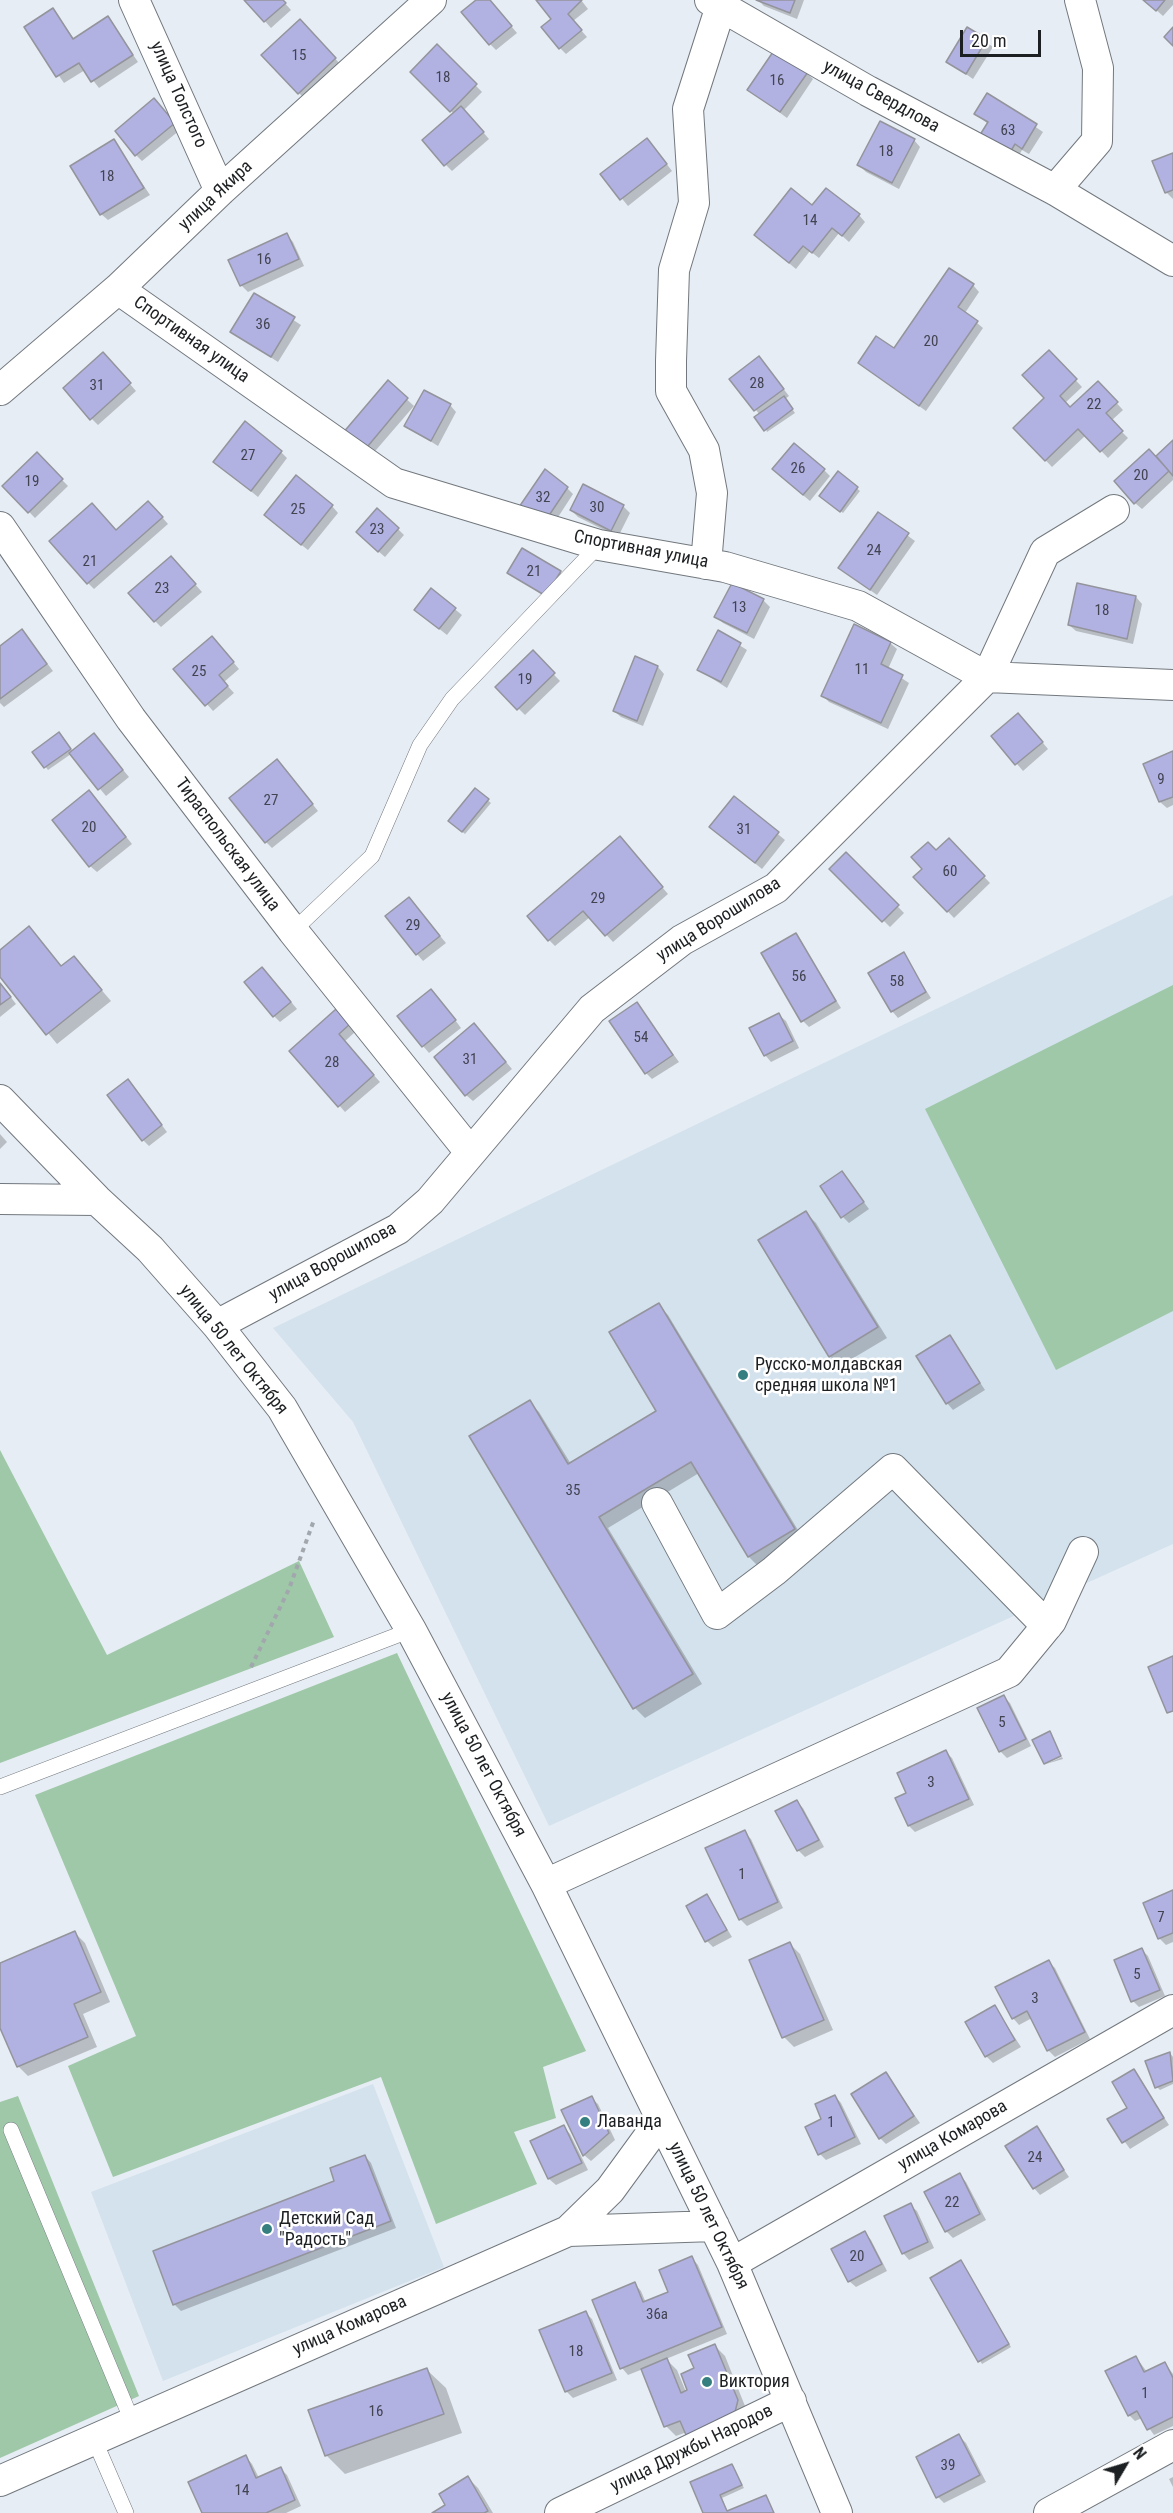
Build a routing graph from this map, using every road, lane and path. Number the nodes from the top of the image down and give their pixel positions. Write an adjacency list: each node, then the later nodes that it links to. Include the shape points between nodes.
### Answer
1 (134, 0): 6 (street, улица Толстого)
2 (431, 0): 6 (street, улица Якира)
3 (1080, 0): 5 (street, via 1098,68 1097,141)
4 (715, 3): 5 (street, улица Свердлова, via 868,91); 13 (street, via 688,109 694,203 674,270 671,391 704,450 712,493)
5 (1055, 190): 7 (street, улица Свердлова)
6 (220, 191): 8 (street, улица Якира)
7 (1173, 261)
8 (118, 289): 9 (street, улица Якира); 12 (street, Спортивная улица, via 394,483)
9 (0, 390)
10 (1114, 510): 14 (street, улица Ворошилова, via 1045,552)
11 (0, 527): 16 (street, Тираспольская улица, via 131,719)
12 (599, 545): 13 (street, Спортивная улица); 16 (lane, via 452,699 420,745 372,856)
13 (706, 564): 14 (street, Спортивная улица, via 858,606)
14 (987, 677): 15 (street, Спортивная улица); 18 (street, улица Ворошилова, via 776,888 682,940 592,1010)
15 (1173, 685)
16 (293, 931): 18 (street, Тираспольская улица)
17 (0, 1100): 20 (street, улица 50 лет Октября)
18 (470, 1152): 21 (street, улица Ворошилова, via 430,1201 398,1229)
19 (0, 1199): 20 (street)
20 (97, 1200): 21 (street, улица 50 лет Октября, via 150,1249)
21 (217, 1325): 22 (street, улица 50 лет Октября, via 282,1408)
22 (327, 1486): 26 (street, улица 50 лет Октября); 27 (path, via 289,1589)
23 (657, 1503): 25 (street, via 717,1614 774,1571 893,1469)
24 (1083, 1552): 25 (street)
25 (1047, 1626): 29 (street, via 1010,1672)
26 (411, 1630): 27 (lane); 29 (street, улица 50 лет Октября)
27 (237, 1696): 28 (lane)
28 (0, 1786)
29 (546, 1884): 31 (street, улица 50 лет Октября)
30 (1173, 2010): 35 (street, улица Комарова)
31 (661, 2120): 33 (street, улица 50 лет Октября); 34 (street, via 610,2190)
32 (11, 2130): 37 (lane)
33 (714, 2226): 34 (street, улица Комарова); 35 (street, улица 50 лет Октября)
34 (568, 2231): 37 (street, улица Комарова)
35 (732, 2263): 36 (street, улица 50 лет Октября)
36 (791, 2401): 42 (street, улица Дружбы Народов); 43 (street, улица 50 лет Октября)
37 (132, 2421): 38 (street, улица Комарова)
38 (94, 2439): 40 (street, улица Комарова); 41 (lane)
39 (1173, 2445): 44 (street)
40 (0, 2481)
41 (126, 2513)
42 (560, 2513)
43 (837, 2513)
44 (1049, 2513)

